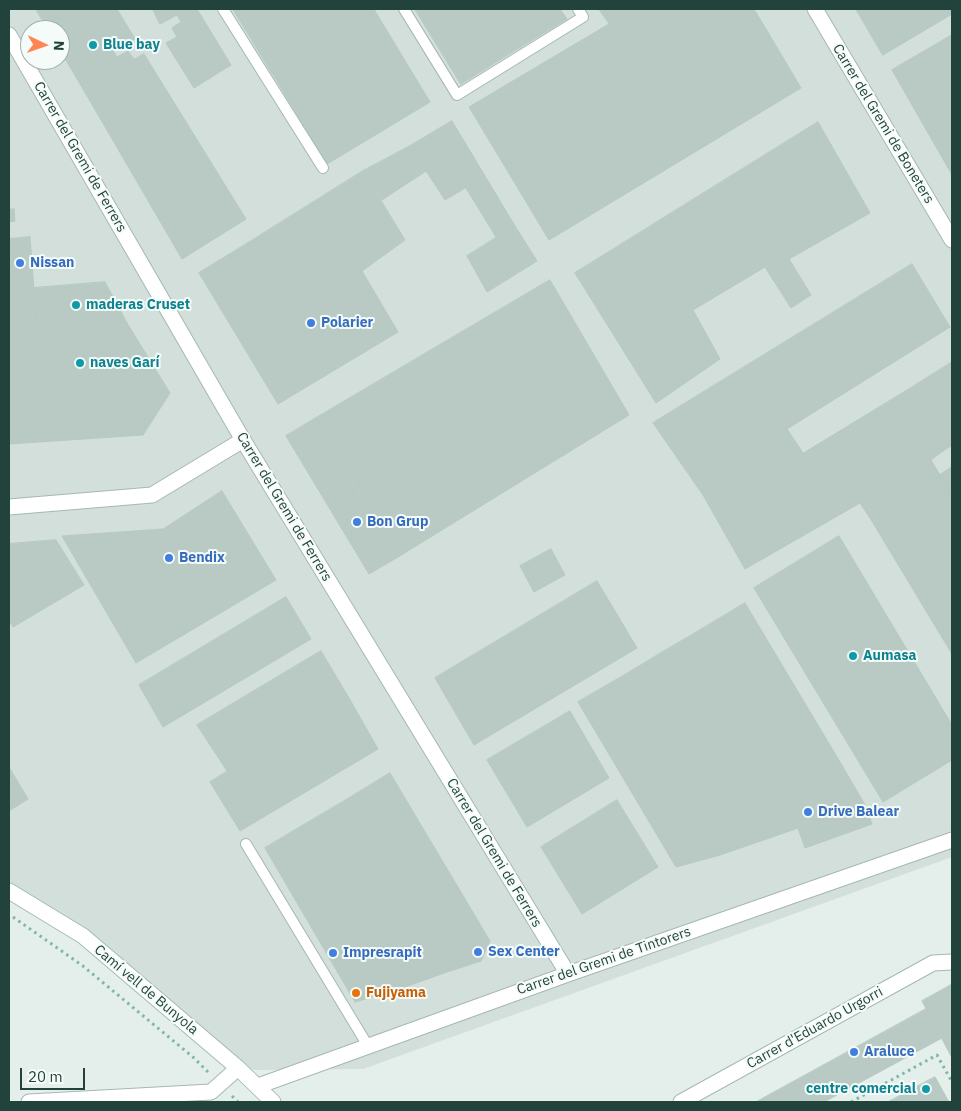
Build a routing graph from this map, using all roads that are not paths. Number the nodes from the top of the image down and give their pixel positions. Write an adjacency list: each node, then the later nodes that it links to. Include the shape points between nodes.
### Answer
1 (223, 9): 6 (lane)
2 (404, 9): 3 (lane, via 457,94 583,17)
3 (578, 9)
4 (815, 9): 7 (street, Carrer del Gremi de Boneters)
5 (9, 35): 8 (street, Carrer del Gremi de Ferrers)
6 (322, 168)
7 (952, 240)
8 (243, 440): 9 (street, via 152,495); 14 (street, Carrer del Gremi de Ferrers)
9 (9, 507)
10 (952, 840): 14 (street, Carrer del Gremi de Tintorers)
11 (246, 844): 15 (lane)
12 (9, 891): 16 (street, Camí vell de Bunyola, via 83,936)
13 (952, 962): 20 (street, Carrer d'Eduardo Urgorri, via 932,963)
14 (568, 974): 15 (street, Carrer del Gremi de Tintorers)
15 (368, 1046): 17 (street, Carrer del Gremi de Tintorers)
16 (238, 1068): 17 (street, Camí vell de Bunyola); 18 (street, via 211,1092)
17 (258, 1086): 19 (street, Camí vell de Bunyola)
18 (29, 1102)
19 (273, 1102)
20 (681, 1102)

